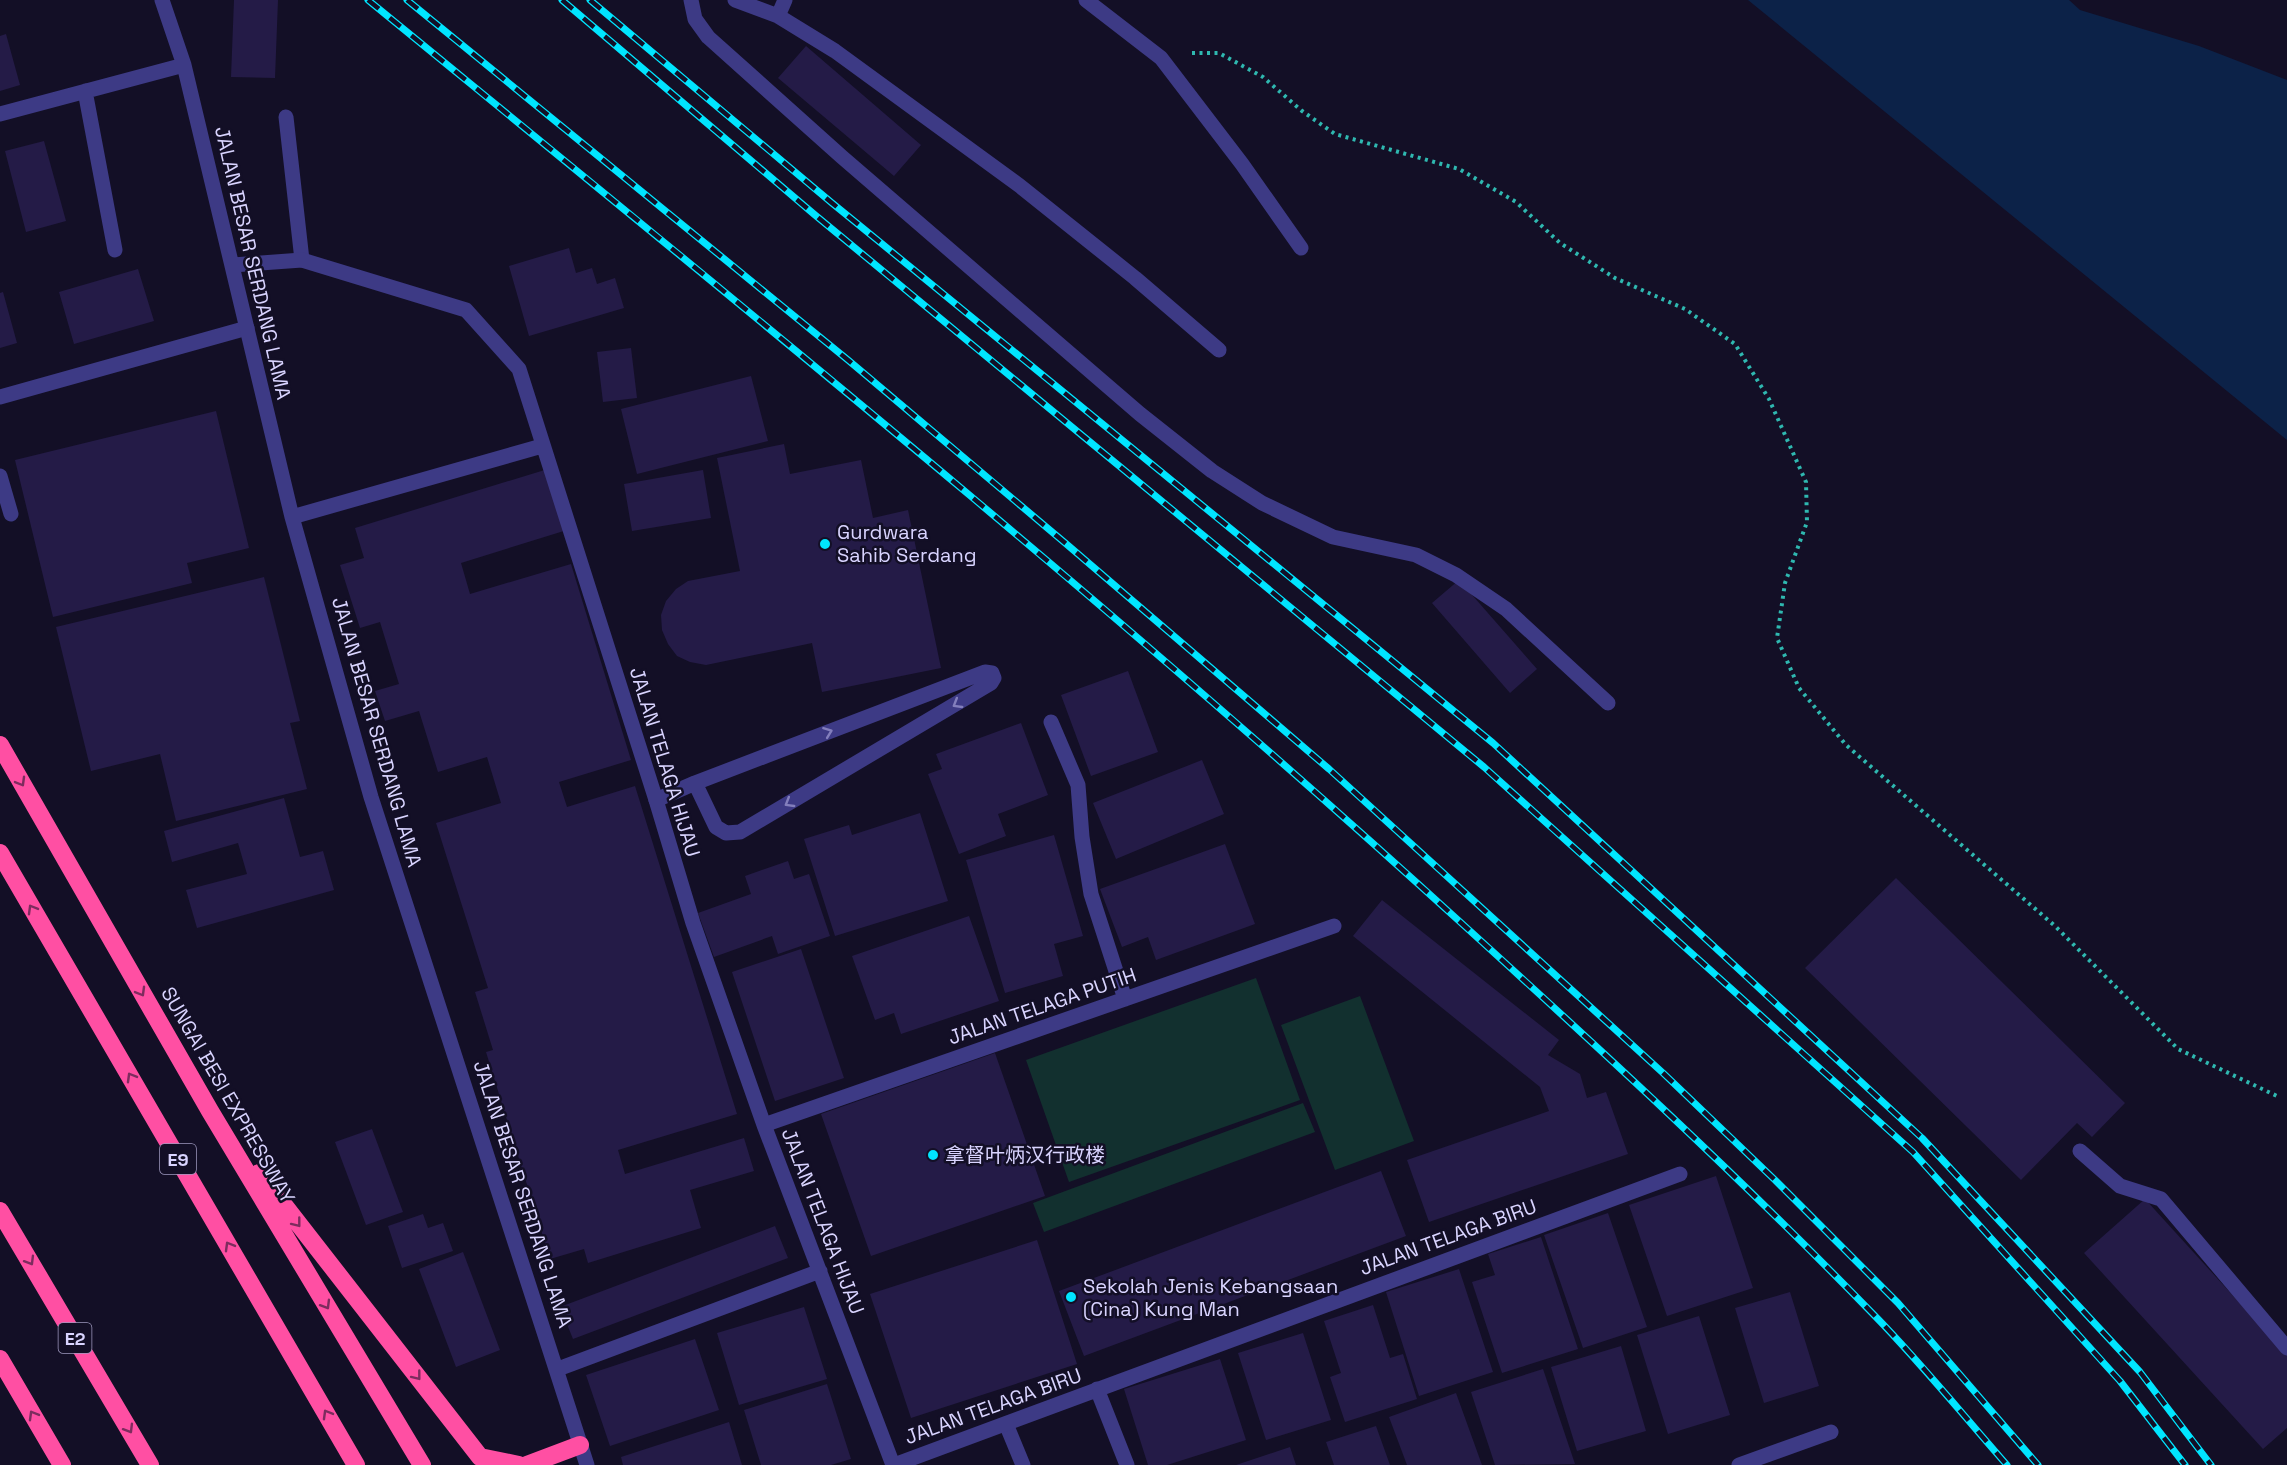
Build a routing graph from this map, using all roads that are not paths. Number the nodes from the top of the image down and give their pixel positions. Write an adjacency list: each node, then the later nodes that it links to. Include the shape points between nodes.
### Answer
1 (162, 0): 7 (street, JALAN BESAR SERDANG LAMA)
2 (691, 0): 22 (street, via 695,19 708,37 842,158 1212,471 1262,503 1333,537 1416,555 1456,575 1506,609)
3 (735, 0): 6 (street)
4 (785, 0): 6 (street)
5 (1086, 0): 11 (street, via 1161,58)
6 (778, 16): 16 (street, via 835,51 1020,186)
7 (184, 65): 8 (street); 14 (street, JALAN BESAR SERDANG LAMA)
8 (85, 91): 9 (street); 12 (street)
9 (0, 114)
10 (286, 117): 13 (street)
11 (1301, 248)
12 (115, 250)
13 (302, 260): 14 (street, JALAN TELAGA HIJAU); 18 (street, JALAN TELAGA HIJAU, via 466,310 519,369)
14 (232, 265): 15 (street, JALAN BESAR SERDANG LAMA)
15 (247, 328): 17 (street); 21 (street, JALAN BESAR SERDANG LAMA)
16 (1219, 350)
17 (0, 397)
18 (542, 446): 21 (street); 26 (street, JALAN TELAGA HIJAU)
19 (0, 476): 20 (street)
20 (11, 514)
21 (292, 517): 38 (street, JALAN BESAR SERDANG LAMA, via 371,797)
22 (1608, 703)
23 (1051, 722): 29 (street, via 1078,785 1091,894)
24 (0, 745): 30 (highway, SUNGAI BESI EXPRESSWAY / E9, one-way to 30)
25 (695, 783): 25 (street, one-way to 25, via 985,672 992,673 994,678 740,832 726,834 716,827); 26 (street)
26 (656, 800): 31 (street, JALAN TELAGA HIJAU, via 693,923)
27 (0, 853): 45 (highway, E9, one-way to 27)
28 (1334, 926): 29 (street, JALAN TELAGA PUTIH)
29 (1125, 999): 31 (street, JALAN TELAGA PUTIH)
30 (210, 1111): 46 (highway, SUNGAI BESI EXPRESSWAY / E9, one-way to 46); 47 (highway, one-way to 47, via 480,1457)
31 (764, 1125): 35 (street, JALAN TELAGA HIJAU)
32 (2080, 1151): 36 (street, via 2121,1186 2161,1199)
33 (1680, 1174): 39 (street, JALAN TELAGA BIRU)
34 (0, 1211): 44 (highway, E2, one-way to 44)
35 (820, 1271): 38 (street); 50 (street, JALAN TELAGA HIJAU)
36 (2287, 1348)
37 (0, 1359): 43 (highway, one-way to 37)
38 (558, 1369): 42 (street, JALAN BESAR SERDANG LAMA)
39 (1097, 1389): 40 (street, JALAN TELAGA BIRU); 52 (street)
40 (1006, 1424): 50 (street, JALAN TELAGA BIRU); 51 (street)
41 (1831, 1432): 53 (street)
42 (580, 1444): 48 (highway); 49 (street, JALAN BESAR SERDANG LAMA)
43 (62, 1465)
44 (150, 1465)
45 (356, 1465)
46 (422, 1465)
47 (519, 1465)
48 (527, 1465)
49 (587, 1465)
50 (894, 1465)
51 (1023, 1465)
52 (1127, 1465)
53 (1739, 1465)

